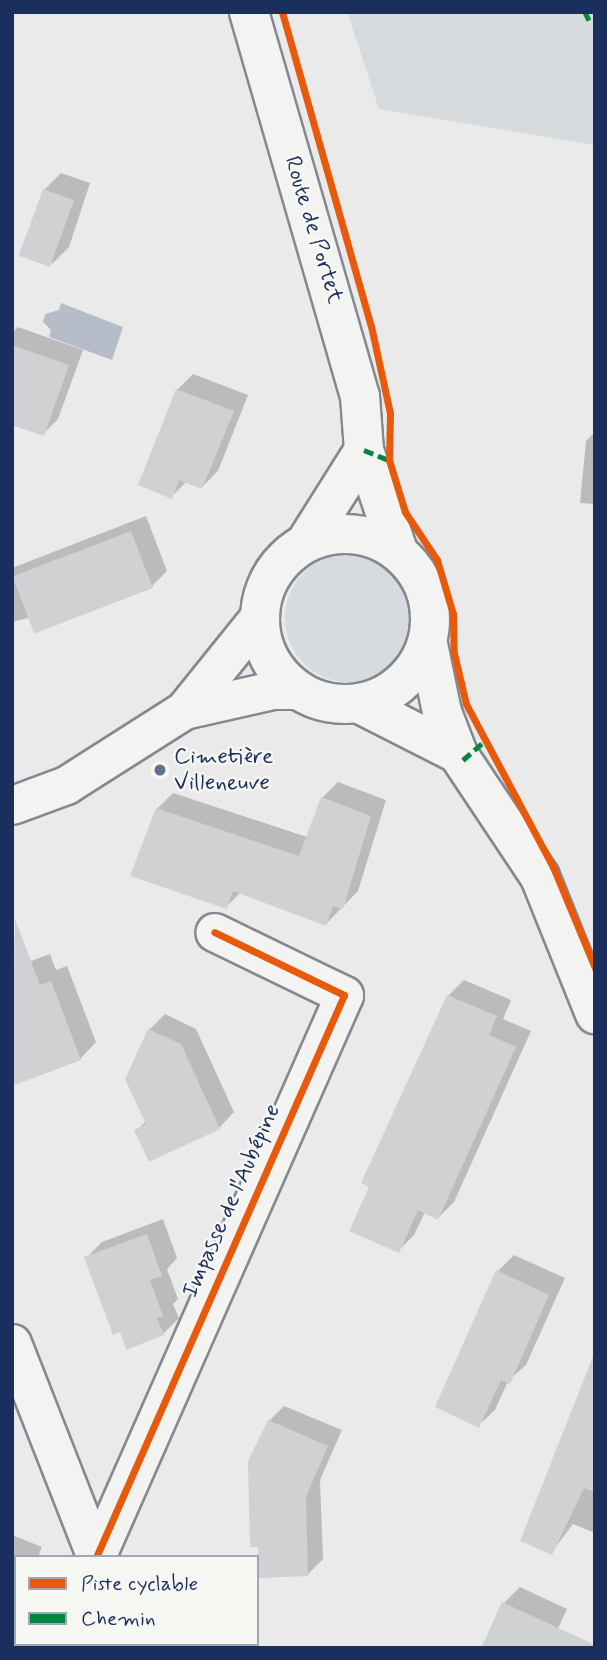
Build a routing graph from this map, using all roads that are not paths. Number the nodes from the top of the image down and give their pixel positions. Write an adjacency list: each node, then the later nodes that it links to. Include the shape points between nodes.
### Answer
1 (249, 12): 2 (street, Route de Portet, via 360,396)
2 (364, 450): 3 (street); 4 (street, Route de Portet)
3 (306, 542): 4 (street, via 353,533); 5 (street, via 272,573)
4 (398, 551): 6 (street, via 427,593 432,618)
5 (260, 617): 7 (street, via 264,645 277,670); 9 (street)
6 (428, 643): 8 (street, via 414,671 398,685); 10 (street, via 442,712)
7 (298, 690): 8 (street, via 339,705); 9 (street, via 273,690)
8 (360, 704): 10 (street)
9 (184, 710): 11 (street, via 66,785)
10 (458, 754): 13 (street, via 540,877)
11 (12, 805)
12 (214, 932): 15 (street, Impasse de l'Aubépine, via 344,995)
13 (595, 1014)
14 (12, 1343): 16 (street)
15 (97, 1555)
16 (97, 1555)

